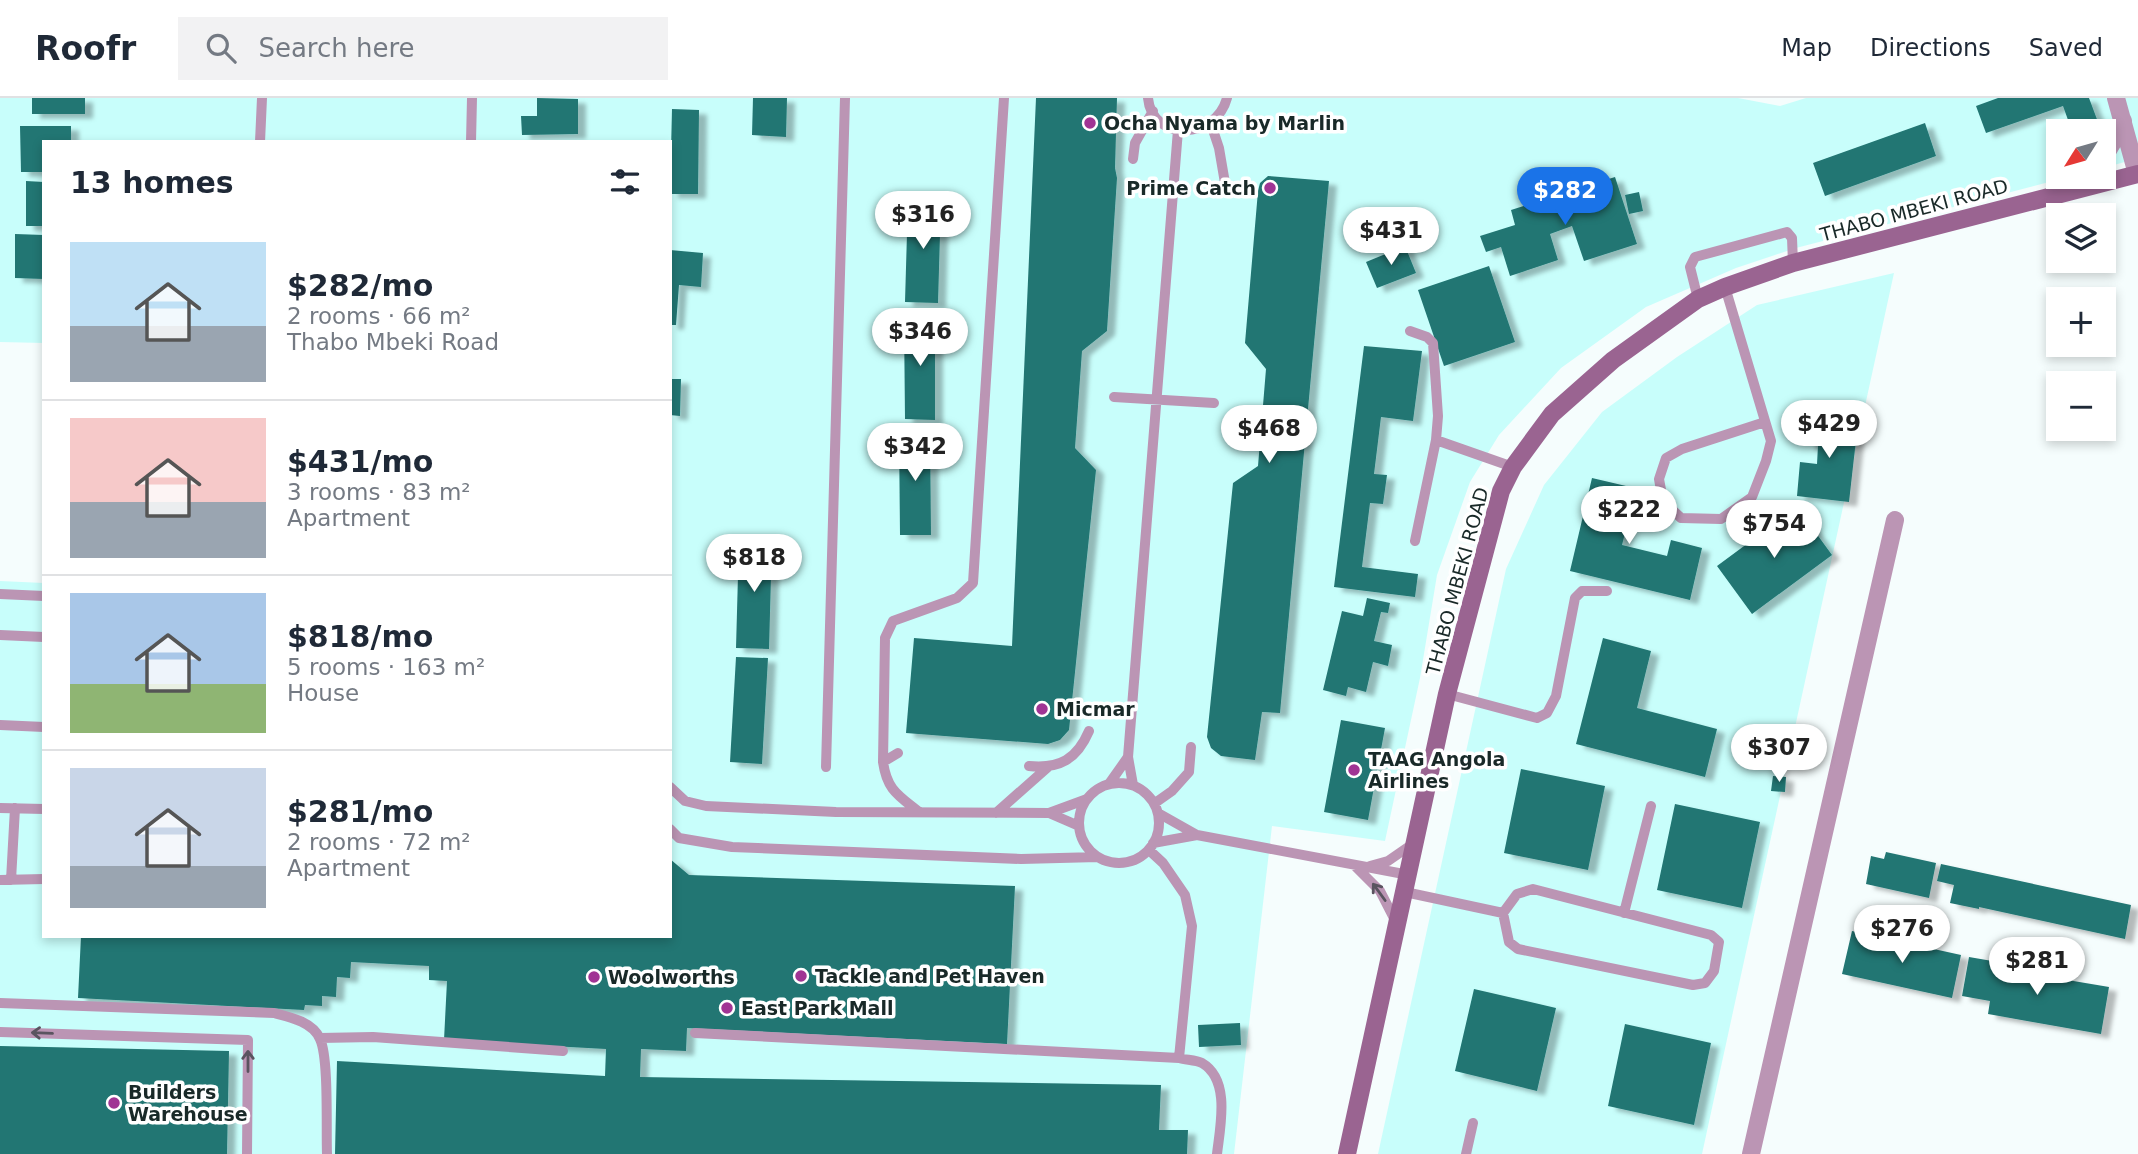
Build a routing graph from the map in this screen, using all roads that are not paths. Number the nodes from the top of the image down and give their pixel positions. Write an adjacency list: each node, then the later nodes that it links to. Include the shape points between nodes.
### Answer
1 (261, 98): 14 (lane)
2 (472, 98): 15 (lane)
3 (845, 98): 48 (lane)
4 (1004, 98): 45 (lane, via 973,583 957,598 893,621 885,638)
5 (1148, 98): 8 (lane)
6 (1227, 98): 10 (lane)
7 (2116, 98): 9 (street)
8 (1153, 111): 11 (lane, via 1159,120); 16 (lane, via 1135,143)
9 (2122, 119): 12 (street); 13 (street); 17 (street)
10 (1212, 124): 11 (lane); 18 (lane)
11 (1178, 130): 26 (lane)
12 (2116, 135)
13 (2138, 136)
14 (260, 140)
15 (471, 140)
16 (1133, 159)
17 (2138, 174): 20 (main road, THABO MBEKI ROAD)
18 (1224, 183)
19 (2073, 189): 20 (street)
20 (2070, 191): 21 (main road, THABO MBEKI ROAD)
21 (1793, 263): 22 (main road, THABO MBEKI ROAD); 23 (lane, via 1792,238 1787,232 1695,257 1690,267)
22 (1725, 287): 23 (main road, THABO MBEKI ROAD); 28 (lane)
23 (1698, 299): 30 (main road, THABO MBEKI ROAD, via 1613,360 1552,414)
24 (1410, 331): 29 (lane, via 1433,344)
25 (1114, 397): 26 (lane)
26 (1157, 399): 27 (lane); 44 (lane)
27 (1214, 403)
28 (1765, 422): 28 (lane, via 1771,441 1752,497 1721,519 1681,518 1663,501 1659,479 1666,458)
29 (1436, 440): 30 (lane); 32 (lane)
30 (1513, 467): 38 (main road, THABO MBEKI ROAD, via 1501,491)
31 (1895, 520): 86 (street)
32 (1415, 541)
33 (1607, 591): 38 (lane, via 1582,591 1574,598 1556,696 1547,713 1537,718)
34 (0, 594): 35 (lane)
35 (42, 596)
36 (0, 635): 37 (lane)
37 (42, 637)
38 (1447, 694): 64 (main road, THABO MBEKI ROAD)
39 (0, 725): 40 (lane)
40 (42, 727)
41 (1089, 731): 46 (lane, via 1081,750 1066,762)
42 (1191, 747): 56 (lane, via 1189,772)
43 (898, 753): 45 (lane)
44 (1128, 757): 49 (lane); 50 (lane)
45 (883, 762): 58 (lane, via 886,780)
46 (1050, 765): 47 (lane); 59 (lane)
47 (1029, 766)
48 (826, 767)
49 (1109, 784): 50 (lane); 52 (lane)
50 (1133, 785): 56 (lane, via 1148,794)
51 (672, 789): 58 (lane, via 685,802 706,806)
52 (1087, 799): 60 (lane); 61 (lane)
53 (1651, 806): 72 (lane)
54 (0, 807): 55 (lane)
55 (15, 808): 57 (lane); 69 (lane)
56 (1156, 808): 63 (lane); 65 (lane, via 1159,826)
57 (42, 809)
58 (919, 812): 59 (lane)
59 (996, 813): 60 (lane)
60 (1049, 813): 61 (lane)
61 (1079, 826): 66 (lane, via 1086,846)
62 (672, 831): 66 (lane, via 679,838 732,847 1021,859)
63 (1197, 835): 65 (lane); 67 (lane)
64 (1417, 840): 67 (lane, via 1388,862); 70 (main road, THABO MBEKI ROAD)
65 (1151, 847): 66 (lane, via 1124,862); 79 (lane, via 1185,895 1192,926)
66 (1098, 857)
67 (1353, 865): 70 (lane); 73 (lane, one-way to 67, via 1380,891)
68 (42, 879): 69 (lane)
69 (5, 880)
70 (1407, 884): 71 (lane); 73 (main road, THABO MBEKI ROAD)
71 (1503, 912): 72 (lane, via 1517,894 1533,889); 72 (lane, via 1509,942 1518,949 1705,984 1719,942)
72 (1624, 913)
73 (1397, 925): 84 (main road, THABO MBEKI ROAD)
74 (0, 1003): 77 (lane, via 274,1013 310,1027)
75 (0, 1032): 81 (lane, one-way to 75, via 248,1040)
76 (695, 1033): 79 (lane)
77 (320, 1038): 78 (lane, via 373,1037); 82 (lane)
78 (564, 1051)
79 (1179, 1058): 83 (lane, via 1201,1063 1215,1077 1222,1102)
80 (1473, 1122): 85 (lane)
81 (247, 1154)
82 (327, 1154)
83 (1217, 1154)
84 (1347, 1154)
85 (1466, 1154)
86 (1751, 1154)

